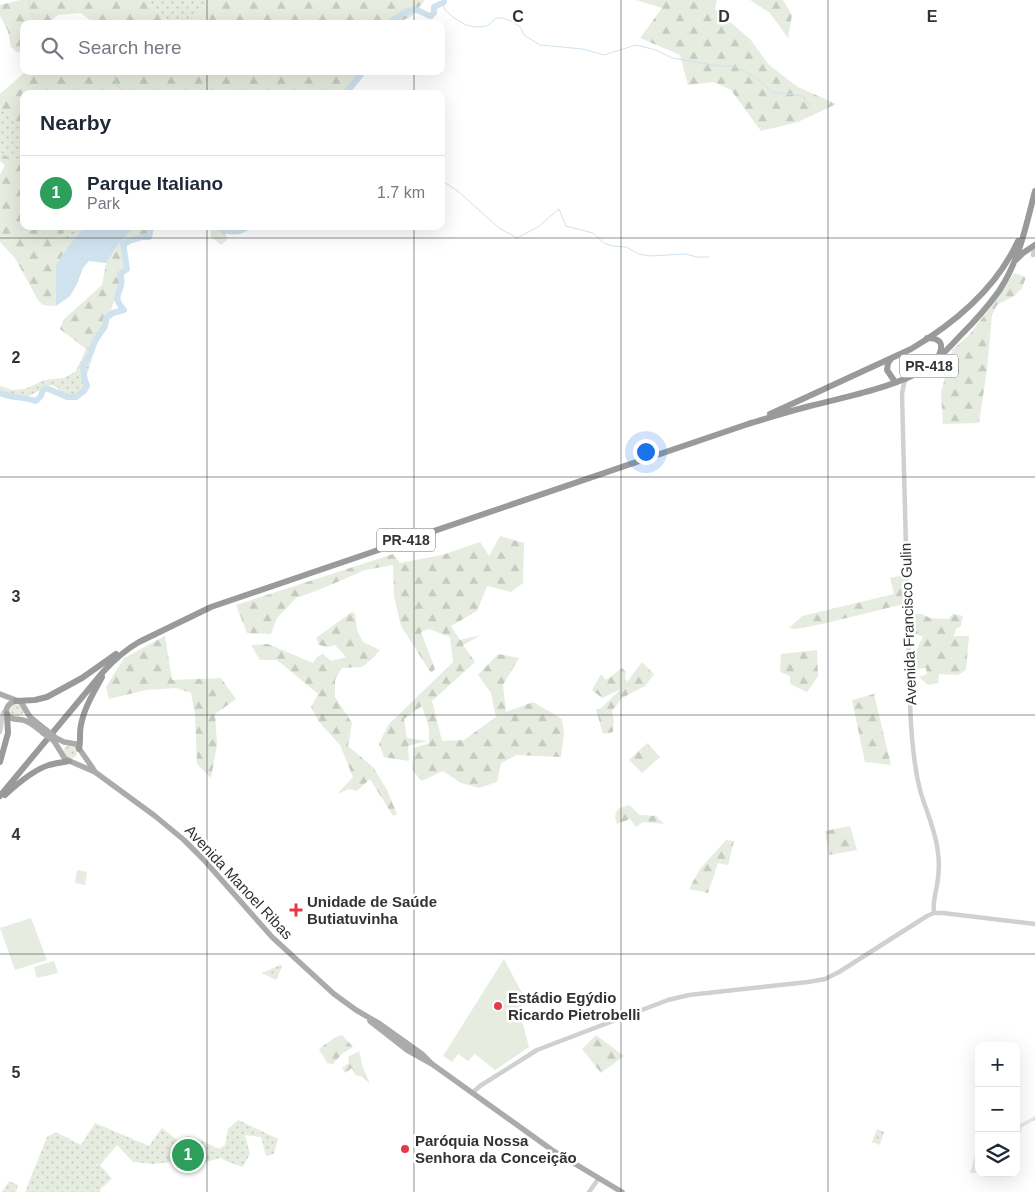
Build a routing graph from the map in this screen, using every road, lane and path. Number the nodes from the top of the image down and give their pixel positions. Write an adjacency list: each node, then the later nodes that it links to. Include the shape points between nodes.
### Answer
1 (1035, 191): 2 (highway, PR-418)
2 (1031, 209): 6 (highway, PR-418); 7 (highway, PR-418, via 998,276 963,312)
3 (1035, 244): 4 (highway); 5 (street)
4 (1025, 251): 5 (highway); 6 (highway)
5 (1032, 255)
6 (1012, 265): 9 (highway, PR-418, via 987,306)
7 (927, 338): 8 (highway, PR-418); 9 (highway, via 941,344)
8 (894, 356): 11 (highway, via 887,370); 13 (highway, PR-418)
9 (938, 358): 10 (highway, PR-418)
10 (908, 377): 11 (highway, PR-418); 12 (street, Avenida Francisco Gulin)
11 (895, 382): 12 (street, Avenida Francisco Gulin); 13 (highway, PR-418)
12 (902, 394): 32 (street, Avenida Francisco Gulin, via 912,737 918,783 938,850)
13 (748, 424): 14 (highway, PR-418, via 222,602)
14 (131, 646): 15 (highway, PR-418); 17 (highway, via 47,697)
15 (112, 662): 26 (highway, via 84,713); 31 (highway, PR-418)
16 (0, 694): 17 (main road)
17 (16, 701): 19 (main road, via 21,702); 20 (main road, via 10,702)
18 (2, 704): 20 (main road)
19 (25, 710): 21 (main road); 22 (main road)
20 (7, 712): 21 (main road, via 14,719); 23 (street); 29 (highway, via 8,733)
21 (20, 719): 22 (main road)
22 (35, 723): 24 (main road, bridge)
23 (0, 732)
24 (55, 739): 25 (main road); 27 (main road)
25 (68, 743): 26 (main road, via 76,744); 27 (main road, via 62,746)
26 (79, 749): 28 (main road, via 78,757); 30 (main road, Avenida Manoel Ribas)
27 (61, 752): 28 (main road)
28 (69, 761): 30 (main road, Avenida Manoel Ribas); 31 (highway, via 42,768)
29 (0, 762)
30 (95, 772): 34 (main road, Avenida Manoel Ribas, via 184,840 272,937 334,994)
31 (0, 798)
32 (934, 914): 33 (street); 38 (street, via 825,979 668,1000 537,1050)
33 (1035, 924)
34 (360, 1013): 35 (main road, Avenida Manoel Ribas); 36 (main road, Avenida Manoel Ribas)
35 (382, 1030): 36 (main road); 37 (main road, Avenida Manoel Ribas)
36 (398, 1037): 37 (main road, Avenida Manoel Ribas)
37 (432, 1064): 38 (main road, Avenida Manoel Ribas)
38 (472, 1093): 39 (main road, Avenida Manoel Ribas, via 552,1150)
39 (599, 1178): 40 (street); 41 (main road, Avenida Manoel Ribas)
40 (589, 1192)
41 (622, 1192)

